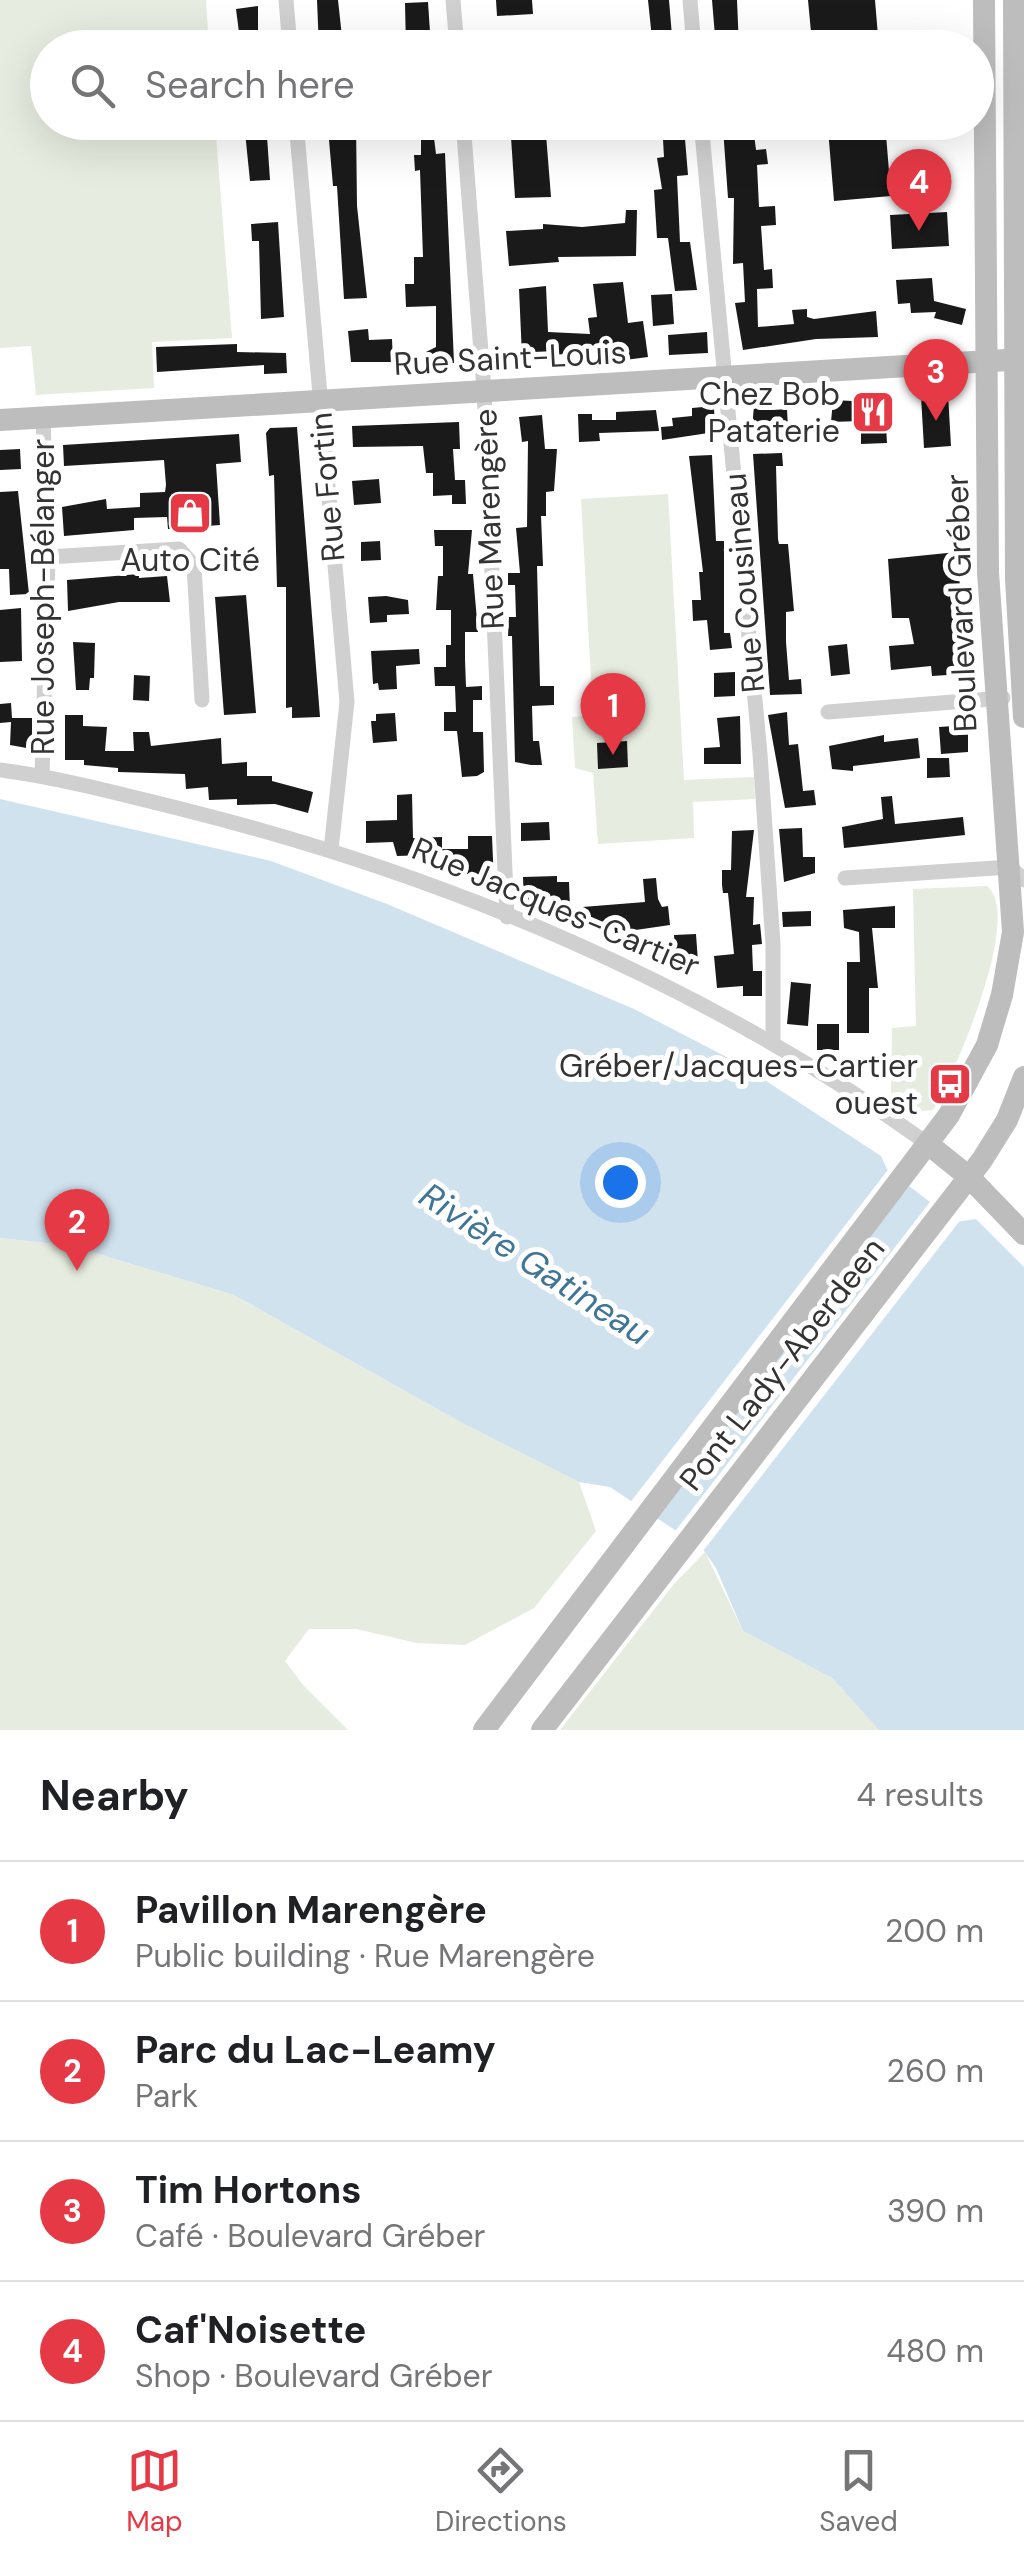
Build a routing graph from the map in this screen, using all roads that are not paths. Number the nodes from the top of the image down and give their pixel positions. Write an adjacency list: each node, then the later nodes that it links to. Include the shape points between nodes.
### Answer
1 (286, 0): 6 (street)
2 (453, 0): 7 (street)
3 (690, 0): 8 (street)
4 (984, 0): 9 (main road, Boulevard Gréber)
5 (1014, 0): 14 (main road, Boulevard Gréber)
6 (288, 30)
7 (455, 30)
8 (692, 30)
9 (984, 30)
10 (298, 140): 18 (street, Rue Fortin)
11 (464, 140): 17 (street, Rue Marengère)
12 (702, 140): 16 (street, Rue Cousineau)
13 (985, 140): 15 (main road, Boulevard Gréber)
14 (1020, 359): 15 (main road, Rue Saint-Louis); 23 (main road, Boulevard Gréber)
15 (986, 361): 16 (main road, Rue Saint-Louis); 24 (main road, Boulevard Gréber)
16 (724, 378): 17 (main road, Rue Saint-Louis); 34 (street, Rue Cousineau, via 762,773)
17 (484, 390): 18 (main road, Rue Saint-Louis); 33 (street, Rue Marengère)
18 (320, 402): 19 (main road, Rue Saint-Louis); 30 (street, Rue Fortin, via 346,702)
19 (42, 418): 20 (main road, Rue Saint-Louis); 22 (street, Rue Joseph-Bélanger)
20 (0, 420)
21 (1024, 531): 23 (main road)
22 (48, 557): 25 (street, via 179,549 189,556); 29 (street, Rue Joseph-Bélanger)
23 (1016, 580): 26 (main road, Boulevard Gréber)
24 (994, 698): 26 (street); 27 (street); 31 (main road, Boulevard Gréber)
25 (202, 700)
26 (1023, 707)
27 (828, 712)
28 (0, 770): 29 (street, Rue Jacques-Cartier)
29 (42, 776): 30 (street, Rue Jacques-Cartier)
30 (331, 850): 33 (street, Rue Jacques-Cartier)
31 (1017, 874): 32 (street); 36 (main road, Boulevard Gréber, via 1002,995 987,1044)
32 (846, 878)
33 (507, 917): 34 (street, Rue Jacques-Cartier, via 664,985)
34 (773, 1044): 36 (street, Rue Jacques-Cartier)
35 (1024, 1077): 38 (main road, via 1008,1120)
36 (928, 1144): 37 (main road, Boulevard Gréber); 38 (main road, Rue Jacques-Cartier)
37 (905, 1174): 40 (main road, Pont Lady-Aberdeen)
38 (969, 1177): 39 (main road, Rue Jacques-Cartier); 41 (main road, Pont Lady-Aberdeen)
39 (1024, 1234)
40 (484, 1730)
41 (542, 1730)

